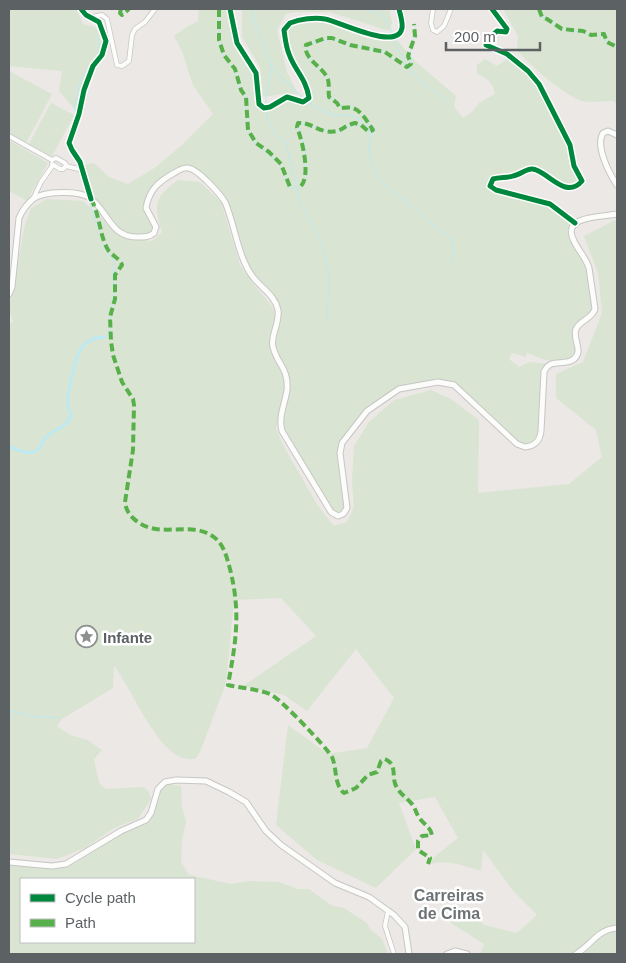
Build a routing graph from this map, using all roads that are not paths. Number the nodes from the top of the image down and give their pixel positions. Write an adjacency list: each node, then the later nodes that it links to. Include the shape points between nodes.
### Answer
1 (81, 9): 8 (street)
2 (156, 9): 8 (street, via 135,29 129,61 122,66 116,62 107,19)
3 (230, 9): 4 (street, via 237,43 256,73 259,104 264,108 287,97 303,102 308,99 302,76 287,48 284,30 290,23 322,18 365,34 394,36 402,29)
4 (399, 9)
5 (433, 9): 6 (street, via 431,26 438,32 444,26)
6 (450, 9)
7 (492, 9): 19 (street, via 508,29 506,32 498,31 486,41 486,45 507,54 539,84 570,144 574,166 582,181 565,187 540,171 530,169 494,179 490,186 550,204)
8 (92, 17): 14 (street, via 99,22 106,42 84,90 69,143)
9 (617, 135): 15 (main road, via 608,131 601,138 606,167)
10 (9, 136): 11 (street)
11 (52, 160): 12 (street); 13 (street, via 56,158)
12 (53, 165): 13 (street, via 61,169); 16 (street)
13 (66, 166): 14 (street)
14 (83, 170): 17 (street)
15 (617, 185)
16 (33, 199): 17 (main road, via 46,194 71,193); 20 (main road, via 19,218)
17 (92, 199): 19 (main road, via 121,234 132,237 154,233 156,227 146,206 157,184 181,169 192,169 221,196 229,210 248,268 277,306 273,348 287,383 280,419 282,431 331,512 338,516 347,508 340,453 342,443 367,411 399,389 448,383 516,444 525,447 536,444 541,431 545,367 576,358 576,328 595,309 587,262 572,235)
18 (617, 214): 19 (main road)
19 (575, 223)
20 (9, 294)
21 (9, 862): 22 (main road, via 66,864 146,820 158,789 165,782 206,781 241,798 275,840 322,874 340,886 369,897)
22 (388, 911): 24 (street, via 385,926); 25 (main road, via 405,927)
23 (617, 928): 28 (main road, via 602,931)
24 (394, 954)
25 (409, 954)
26 (447, 954): 27 (main road, via 455,951)
27 (467, 954)
28 (576, 954)

